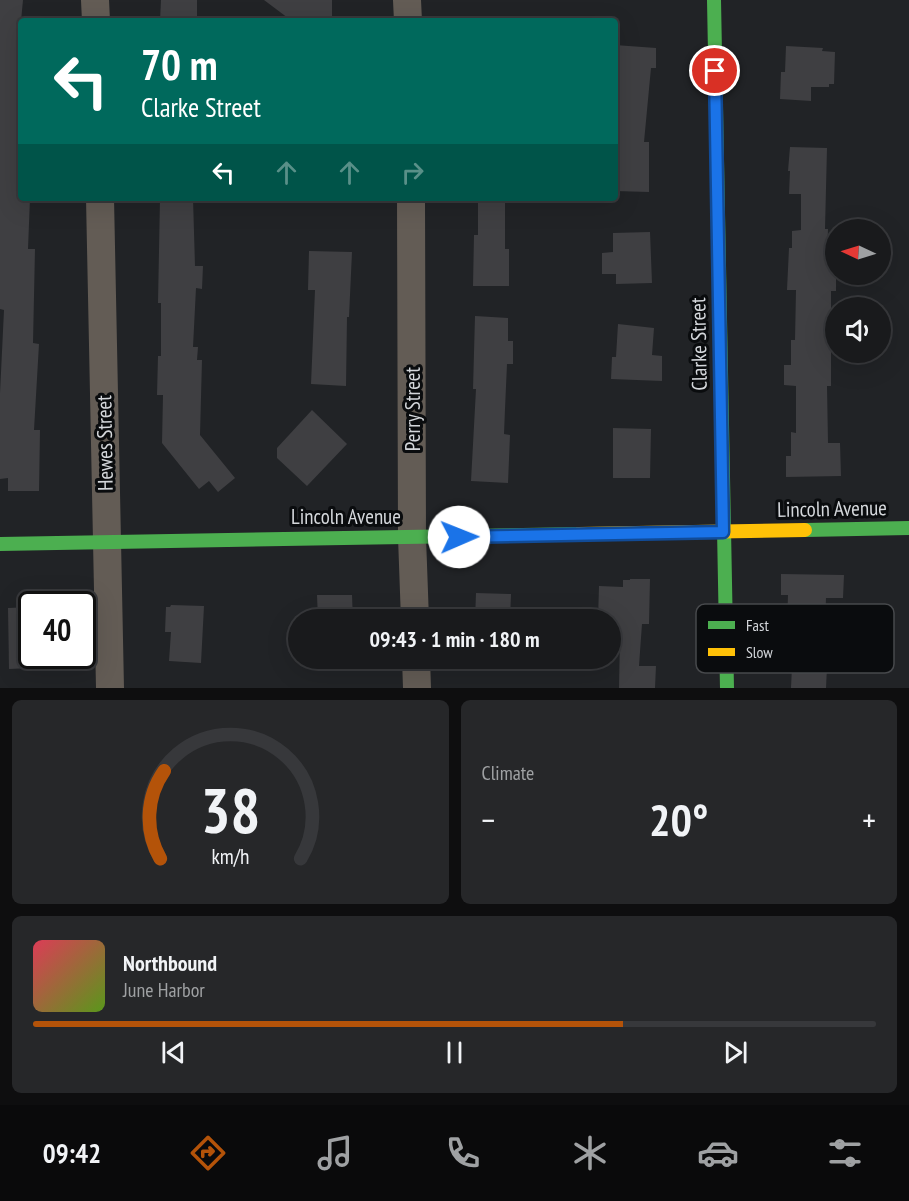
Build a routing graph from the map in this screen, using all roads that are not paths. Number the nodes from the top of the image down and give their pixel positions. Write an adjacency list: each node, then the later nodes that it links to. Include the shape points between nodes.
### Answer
1 (95, 0): 4 (street)
2 (407, 0): 5 (street)
3 (714, 0): 9 (street, Clarke Street)
4 (96, 18)
5 (408, 18)
6 (100, 201): 11 (street, Hewes Street)
7 (411, 201): 10 (street, Perry Street)
8 (909, 528): 9 (street, Lincoln Avenue)
9 (723, 532): 10 (street, Lincoln Avenue); 13 (street, Clarke Street)
10 (412, 537): 11 (street, Lincoln Avenue); 14 (street, Perry Street)
11 (107, 542): 12 (street, Lincoln Avenue); 17 (street, Hewes Street)
12 (0, 544)
13 (725, 604)
14 (415, 609)
15 (416, 669): 18 (street)
16 (727, 673): 19 (street, Clarke Street)
17 (110, 688)
18 (417, 688)
19 (727, 688)

